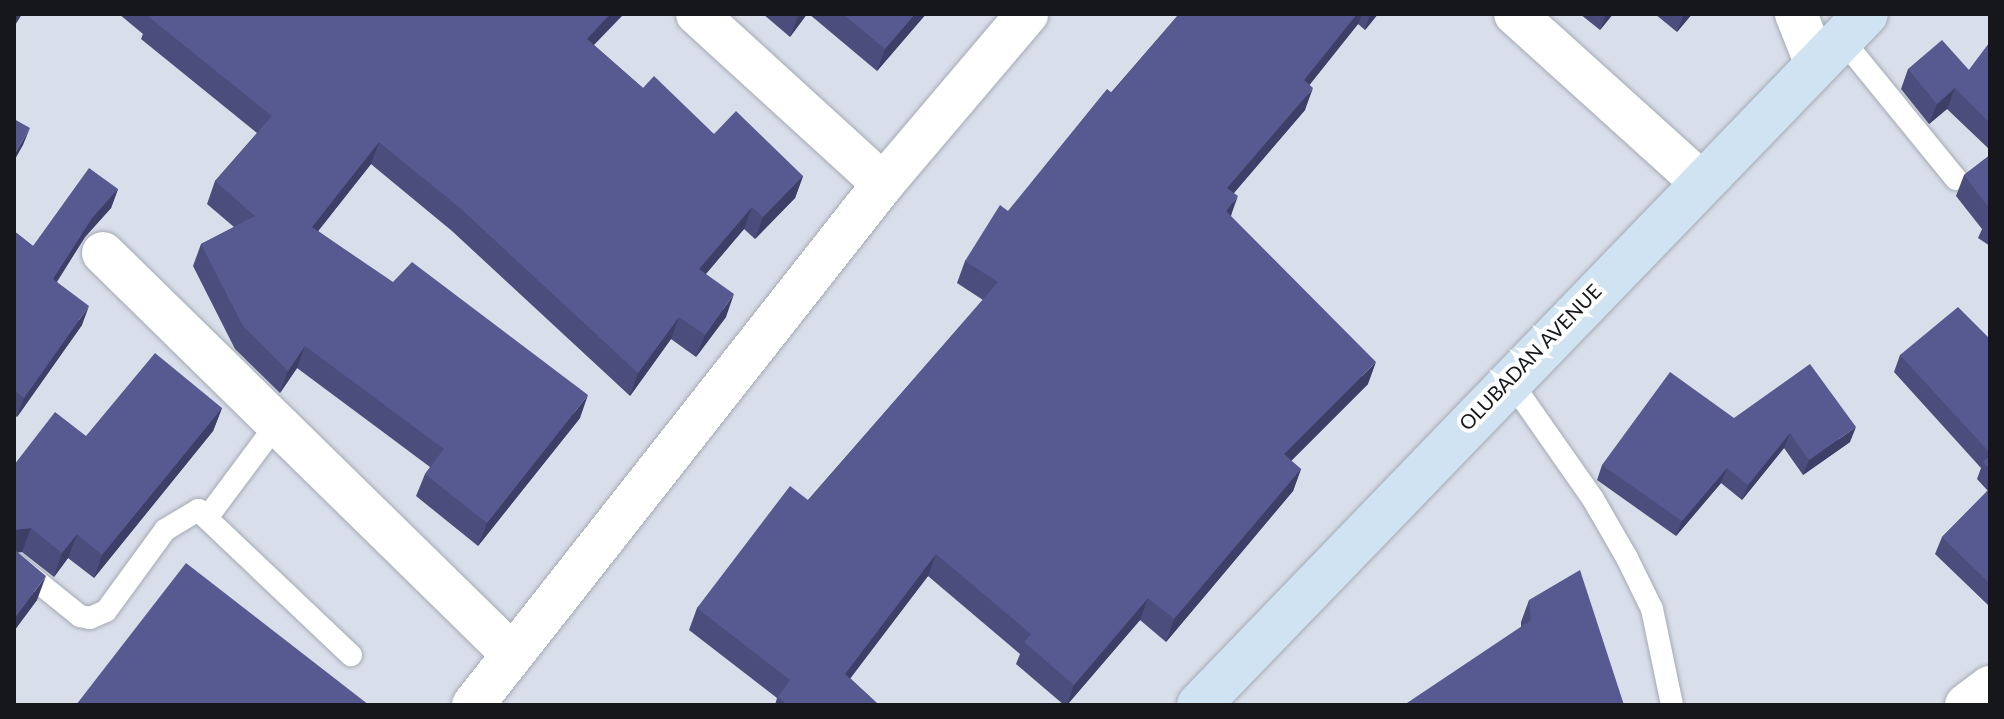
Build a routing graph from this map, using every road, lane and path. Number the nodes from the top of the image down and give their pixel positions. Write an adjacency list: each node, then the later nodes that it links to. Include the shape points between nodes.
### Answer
1 (697, 14): 8 (street)
2 (1027, 14): 8 (street)
3 (1515, 14): 7 (street)
4 (1796, 14): 5 (street)
5 (1841, 38): 6 (lane); 7 (street, OLUBADAN AVENUE)
6 (1956, 179)
7 (1700, 181): 10 (street, OLUBADAN AVENUE)
8 (883, 184): 14 (street)
9 (103, 253): 11 (street)
10 (1509, 379): 18 (street, OLUBADAN AVENUE); 19 (lane, via 1593,499 1627,558 1652,609 1667,661)
11 (279, 421): 12 (lane); 14 (street)
12 (209, 515): 13 (lane, via 192,512 165,530 106,611 90,618 80,616); 15 (lane)
13 (14, 563)
14 (511, 653): 17 (street)
15 (351, 655)
16 (1990, 687): 20 (street)
17 (473, 705)
18 (1199, 705)
19 (1672, 705)
20 (1966, 705)

